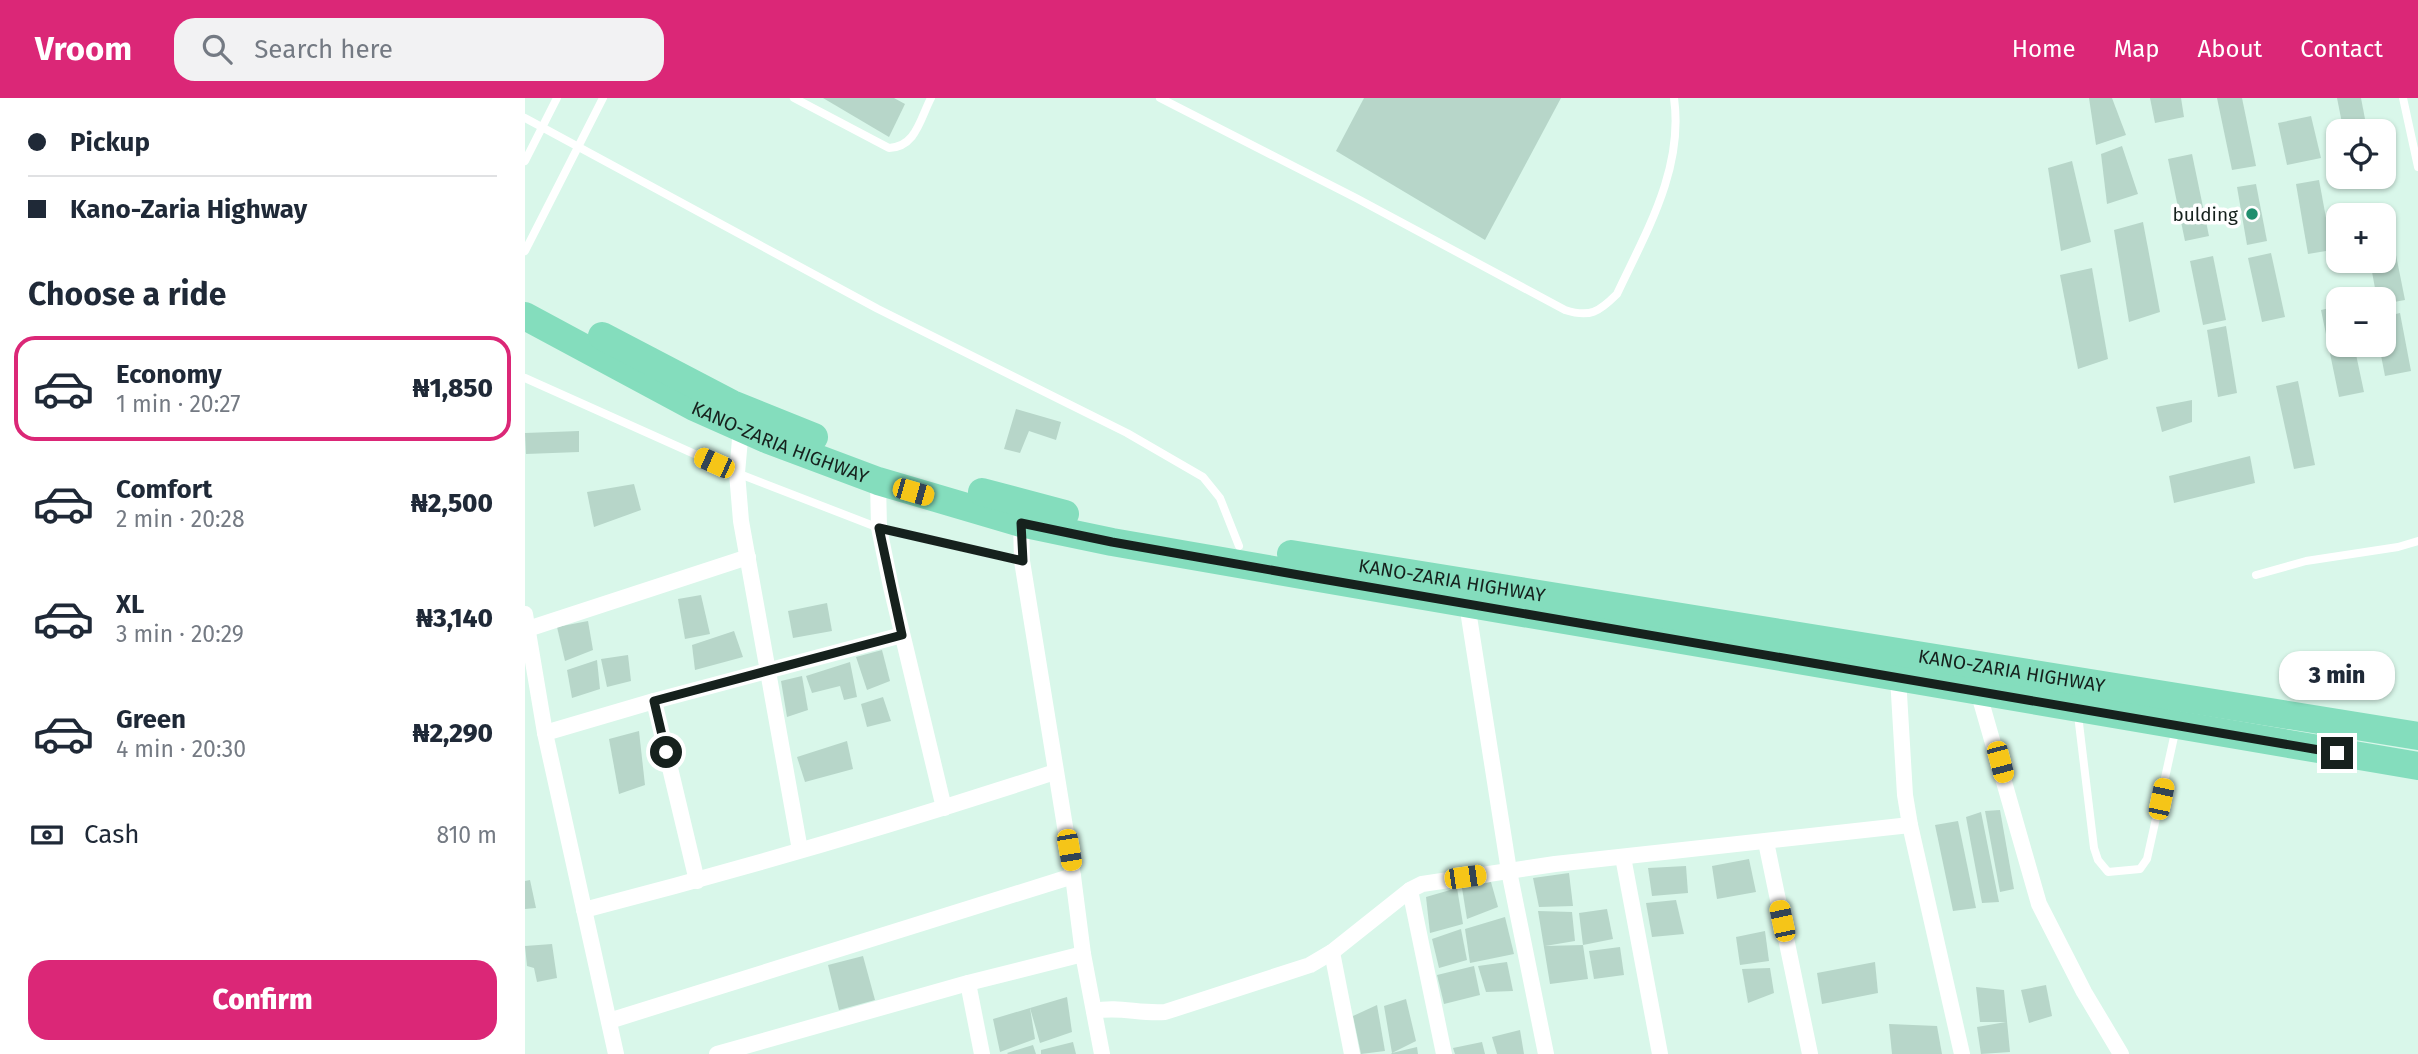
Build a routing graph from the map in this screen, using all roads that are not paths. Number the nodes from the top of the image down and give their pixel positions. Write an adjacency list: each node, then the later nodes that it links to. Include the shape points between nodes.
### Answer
1 (557, 98): 9 (lane)
2 (603, 98): 10 (lane)
3 (794, 98): 4 (lane, via 889,148 909,143)
4 (931, 98)
5 (1160, 98): 6 (lane, via 1565,310 1584,315 1607,305 1617,294 1665,191 1675,150)
6 (1674, 98)
7 (2403, 98): 12 (lane)
8 (525, 118): 9 (lane)
9 (543, 127): 10 (lane); 11 (lane)
10 (579, 145): 13 (lane); 23 (lane, via 878,309 1128,433 1203,477 1220,498)
11 (525, 161)
12 (2418, 167)
13 (525, 251)
14 (525, 295): 23 (highway, KANO-ZARIA HIGHWAY, via 732,404 865,457 1109,525)
15 (525, 316): 17 (highway, KANO-ZARIA HIGHWAY)
16 (525, 378): 18 (lane)
17 (741, 428): 18 (street); 19 (highway, KANO-ZARIA HIGHWAY)
18 (737, 473): 21 (lane); 24 (street)
19 (878, 481): 20 (highway, KANO-ZARIA HIGHWAY); 21 (street)
20 (1021, 523): 25 (street); 27 (highway, KANO-ZARIA HIGHWAY)
21 (879, 528): 25 (lane); 29 (street)
22 (2418, 541): 26 (lane)
23 (1238, 546): 37 (highway, KANO-ZARIA HIGHWAY)
24 (748, 557): 28 (street); 30 (street)
25 (1023, 561): 39 (street)
26 (2256, 575)
27 (1467, 604): 31 (highway, KANO-ZARIA HIGHWAY); 45 (street)
28 (526, 625): 36 (street)
29 (902, 635): 30 (street); 40 (street)
30 (768, 670): 33 (street); 43 (street)
31 (1898, 677): 32 (highway, KANO-ZARIA HIGHWAY); 41 (street)
32 (1979, 691): 34 (highway, KANO-ZARIA HIGHWAY); 65 (street, via 2039,904)
33 (654, 701): 36 (street); 47 (street)
34 (2078, 708): 35 (highway, KANO-ZARIA HIGHWAY); 35 (lane, via 2094,848 2108,872 2140,869 2147,859)
35 (2176, 725): 38 (highway, KANO-ZARIA HIGHWAY)
36 (545, 733): 49 (street)
37 (2418, 736)
38 (2418, 766)
39 (1055, 772): 40 (street); 46 (street)
40 (944, 808): 43 (street)
41 (1910, 825): 42 (street); 64 (street)
42 (1766, 842): 44 (street); 63 (street)
43 (800, 850): 47 (street)
44 (1623, 858): 45 (street); 62 (street)
45 (1509, 871): 48 (street, via 1422,884); 61 (street)
46 (1073, 876): 51 (street); 54 (street)
47 (697, 881): 49 (street)
48 (1410, 890): 50 (street); 60 (street)
49 (585, 910): 54 (street)
50 (1332, 952): 53 (street, via 1310,965 1165,1012 1114,1007); 59 (street)
51 (1083, 954): 52 (street); 53 (street)
52 (968, 982): 56 (street); 57 (street)
53 (1094, 1011): 58 (street)
54 (609, 1021): 55 (street)
55 (616, 1054)
56 (717, 1054)
57 (982, 1054)
58 (1102, 1054)
59 (1352, 1054)
60 (1444, 1054)
61 (1546, 1054)
62 (1660, 1054)
63 (1810, 1054)
64 (1962, 1054)
65 (2121, 1054)

